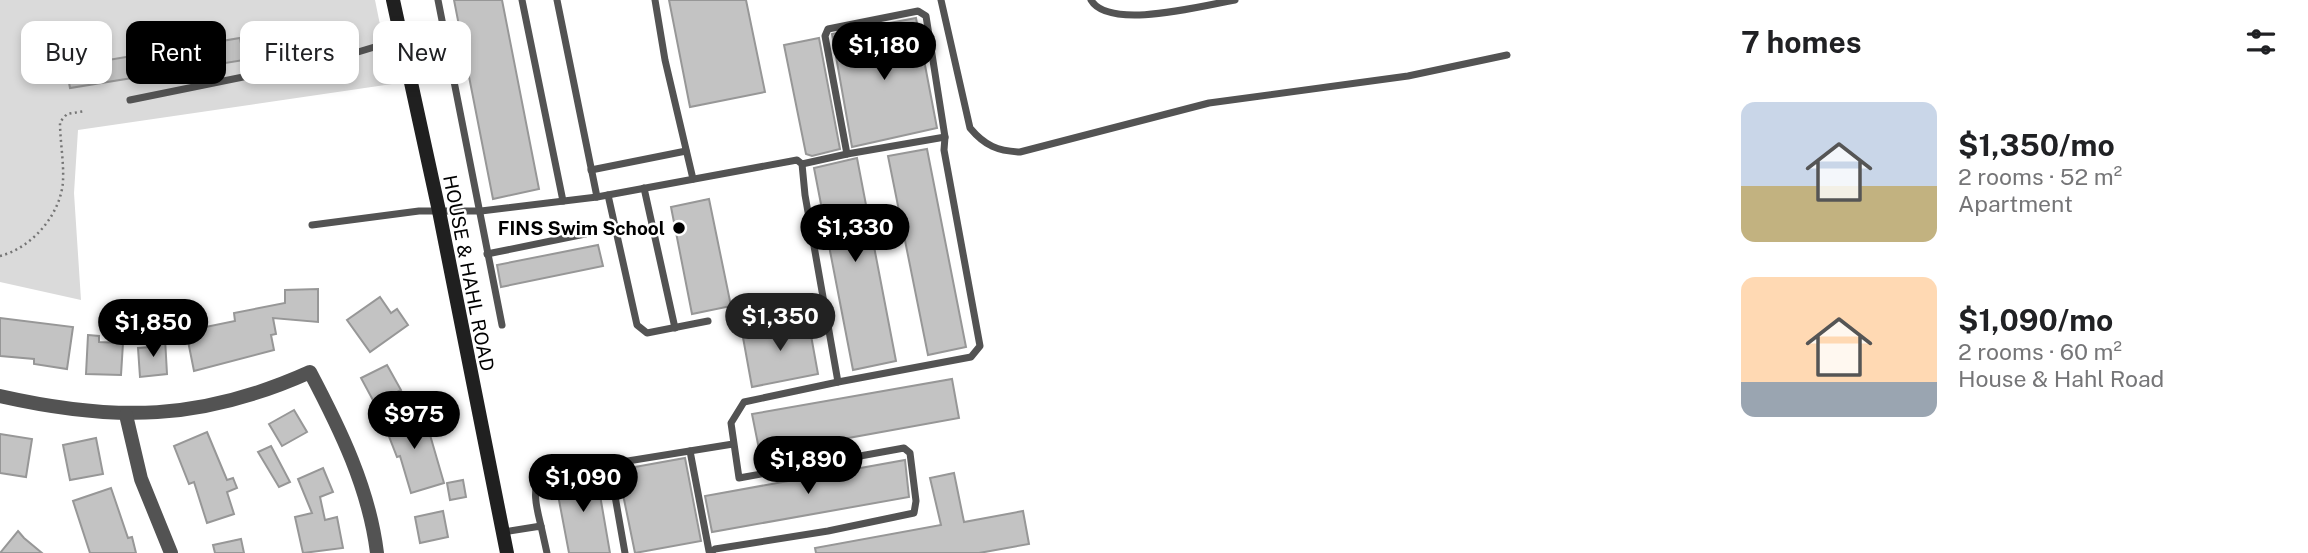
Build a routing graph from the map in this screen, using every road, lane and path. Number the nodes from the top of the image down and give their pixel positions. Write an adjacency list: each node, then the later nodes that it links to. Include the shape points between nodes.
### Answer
1 (393, 0): 9 (street, HOUSE & HAHL ROAD)
2 (438, 0): 26 (lane)
3 (522, 0): 24 (lane)
4 (557, 0): 19 (lane)
5 (655, 0): 16 (lane)
6 (941, 0): 11 (lane, via 970,128 1000,151 1020,152 1209,103 1408,76)
7 (1091, 0): 8 (lane, via 1125,16)
8 (1235, 0)
9 (397, 21)
10 (373, 47): 13 (lane, via 305,68)
11 (1507, 55)
12 (411, 84): 25 (street, HOUSE & HAHL ROAD)
13 (130, 100)
14 (85, 111): 30 (path, via 67,114 60,122 63,179 44,226)
15 (945, 137): 17 (lane); 17 (lane, via 926,16 918,10 828,29 825,36); 34 (lane, via 981,346 971,357)
16 (686, 151): 19 (lane); 20 (lane)
17 (848, 154): 18 (lane)
18 (802, 164): 20 (lane, via 797,160); 34 (lane)
19 (591, 170): 23 (lane)
20 (692, 179): 21 (lane)
21 (644, 188): 22 (lane); 33 (lane)
22 (608, 195): 23 (lane); 33 (lane, via 637,326 647,333)
23 (597, 197): 24 (lane)
24 (563, 201): 26 (lane)
25 (439, 211): 26 (lane); 27 (lane); 41 (street, HOUSE & HAHL ROAD)
26 (481, 211): 29 (lane)
27 (312, 225)
28 (585, 234): 29 (lane)
29 (487, 254): 32 (lane)
30 (0, 256)
31 (708, 321): 33 (lane)
32 (502, 325)
33 (675, 328)
34 (838, 382): 37 (lane, via 744,402 732,423)
35 (0, 396): 36 (street)
36 (126, 415): 43 (street, via 141,479); 44 (street, via 222,404 310,372 353,460)
37 (733, 444): 38 (lane); 42 (lane, via 739,478 904,448 910,453 914,513)
38 (690, 451): 39 (lane); 42 (lane)
39 (609, 462): 40 (lane, via 541,475 535,498); 47 (lane)
40 (541, 526): 41 (lane); 46 (lane)
41 (502, 532): 45 (street, HOUSE & HAHL ROAD)
42 (709, 552)
43 (171, 553)
44 (377, 553)
45 (506, 553)
46 (547, 553)
47 (625, 553)

